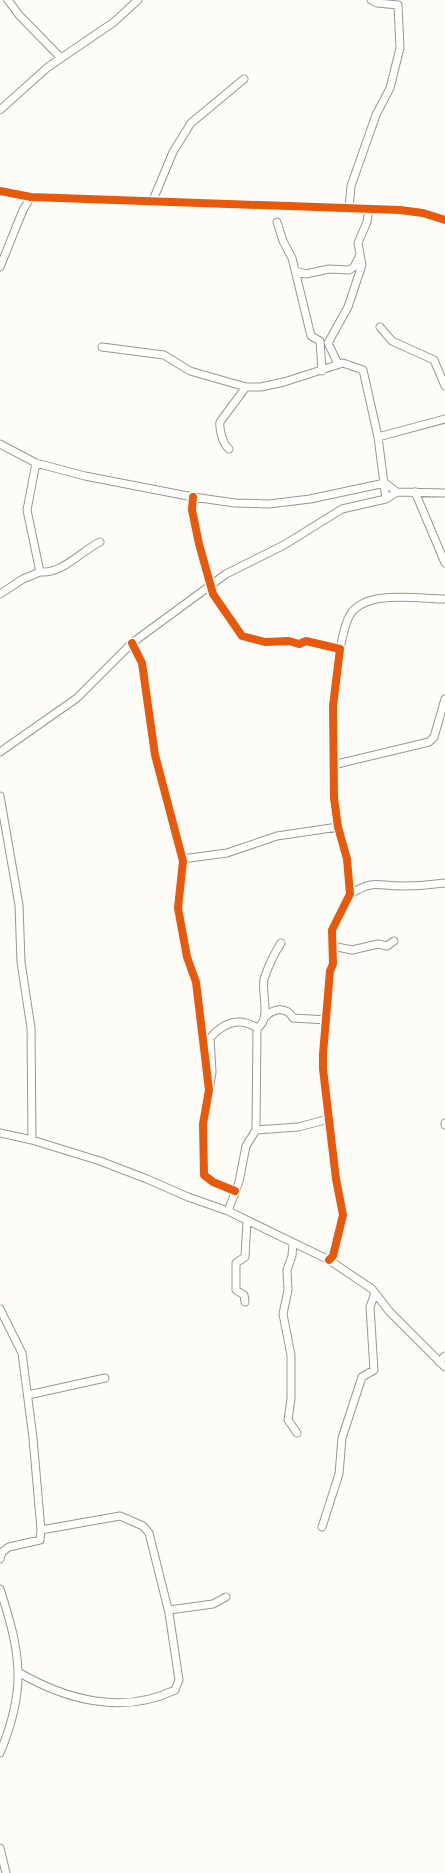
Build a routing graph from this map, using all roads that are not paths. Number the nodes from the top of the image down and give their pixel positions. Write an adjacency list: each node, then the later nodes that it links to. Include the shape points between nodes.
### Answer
1 (8, 0): 4 (street, via 19,16)
2 (138, 0): 4 (street, via 114,22)
3 (371, 0): 10 (street, via 398,5 400,48 390,88 376,115 351,186)
4 (61, 58): 6 (street)
5 (244, 79): 9 (street, via 191,124 173,152)
6 (0, 110)
7 (0, 191): 8 (street)
8 (31, 197): 9 (street); 15 (street)
9 (152, 200): 10 (street)
10 (349, 208): 11 (street)
11 (369, 209): 12 (street, via 415,212); 14 (street, via 358,243)
12 (445, 220)
13 (277, 222): 16 (street)
14 (360, 252): 16 (street, via 354,267 349,270 329,269 306,274); 19 (street, via 362,265 348,307 328,344)
15 (0, 267)
16 (295, 271): 20 (street, via 311,336 320,341)
17 (380, 327): 21 (street, via 392,341 434,360)
18 (102, 347): 22 (street, via 164,355 190,371)
19 (338, 364): 20 (street); 24 (street, via 363,370)
20 (322, 372): 22 (street, via 261,387)
21 (445, 386)
22 (246, 387): 26 (street, via 220,422 219,428)
23 (445, 420): 24 (street)
24 (378, 436): 28 (street)
25 (0, 444): 27 (street)
26 (229, 449)
27 (36, 463): 32 (street); 36 (street, via 27,510)
28 (385, 483): 29 (street); 32 (street, via 268,504); 33 (street)
29 (397, 492): 30 (street); 33 (street)
30 (415, 492): 31 (street); 35 (street)
31 (445, 493)
32 (193, 497): 37 (street, via 192,510)
33 (386, 499): 37 (street, via 342,509 284,545 226,574)
34 (100, 542): 36 (street, via 60,568)
35 (445, 563)
36 (40, 572): 38 (street)
37 (211, 586): 40 (street); 41 (street, via 217,602 242,636 265,642 299,644 306,641)
38 (0, 594)
39 (445, 599): 41 (street, via 379,597 363,601 348,617)
40 (132, 642): 43 (street, via 77,698); 47 (street, via 142,663 155,755)
41 (340, 649): 44 (street, via 333,706)
42 (445, 700): 44 (street, via 434,737 429,742)
43 (0, 752)
44 (333, 765): 46 (street)
45 (0, 796): 60 (street, via 19,905 21,962 31,1028)
46 (338, 827): 47 (street, via 277,836 227,853); 49 (street, via 347,859)
47 (182, 859): 56 (street, via 183,878 178,908 186,952 196,982)
48 (445, 883): 49 (street, via 400,886 380,883)
49 (350, 894): 52 (street, via 332,930)
50 (394, 941): 52 (street, via 387,946 378,944 352,950)
51 (280, 943): 53 (street, via 264,980)
52 (332, 946): 54 (street)
53 (264, 1018): 54 (street, via 272,1010 279,1009 287,1011 293,1018); 55 (street)
54 (326, 1020): 57 (street, via 323,1069)
55 (257, 1028): 56 (street, via 246,1021 234,1023 219,1028 210,1038 212,1072); 58 (street)
56 (209, 1090): 61 (street, via 203,1124 204,1175)
57 (329, 1119): 58 (street, via 298,1127); 65 (street, via 343,1215 333,1256)
58 (256, 1130): 61 (street, via 246,1146)
59 (0, 1133): 60 (street)
60 (32, 1140): 62 (street, via 100,1161)
61 (235, 1191): 62 (street)
62 (228, 1211): 63 (street)
63 (247, 1220): 64 (street); 67 (street, via 245,1257 236,1263 235,1274 236,1290 244,1295)
64 (293, 1243): 65 (street); 74 (street, via 283,1314 291,1355 288,1420)
65 (329, 1260): 66 (street)
66 (375, 1293): 70 (street); 75 (street, via 370,1307 374,1370 362,1377 342,1438 339,1474)
67 (245, 1302)
68 (0, 1309): 73 (street, via 22,1353)
69 (445, 1356): 70 (street)
70 (439, 1362): 71 (street)
71 (445, 1368)
72 (105, 1378): 73 (street)
73 (28, 1395): 76 (street)
74 (297, 1433)
75 (322, 1527)
76 (41, 1530): 77 (street, via 40,1540 8,1547); 80 (street, via 120,1516 143,1526 149,1533)
77 (0, 1559)
78 (0, 1589): 81 (street, via 16,1643)
79 (226, 1597): 80 (street, via 213,1604)
80 (168, 1610): 81 (street, via 179,1680 175,1690 163,1696 120,1704 76,1698 45,1688)
81 (18, 1672): 82 (street, via 19,1694)
82 (0, 1753)
83 (0, 1848): 84 (street)
84 (6, 1873)

